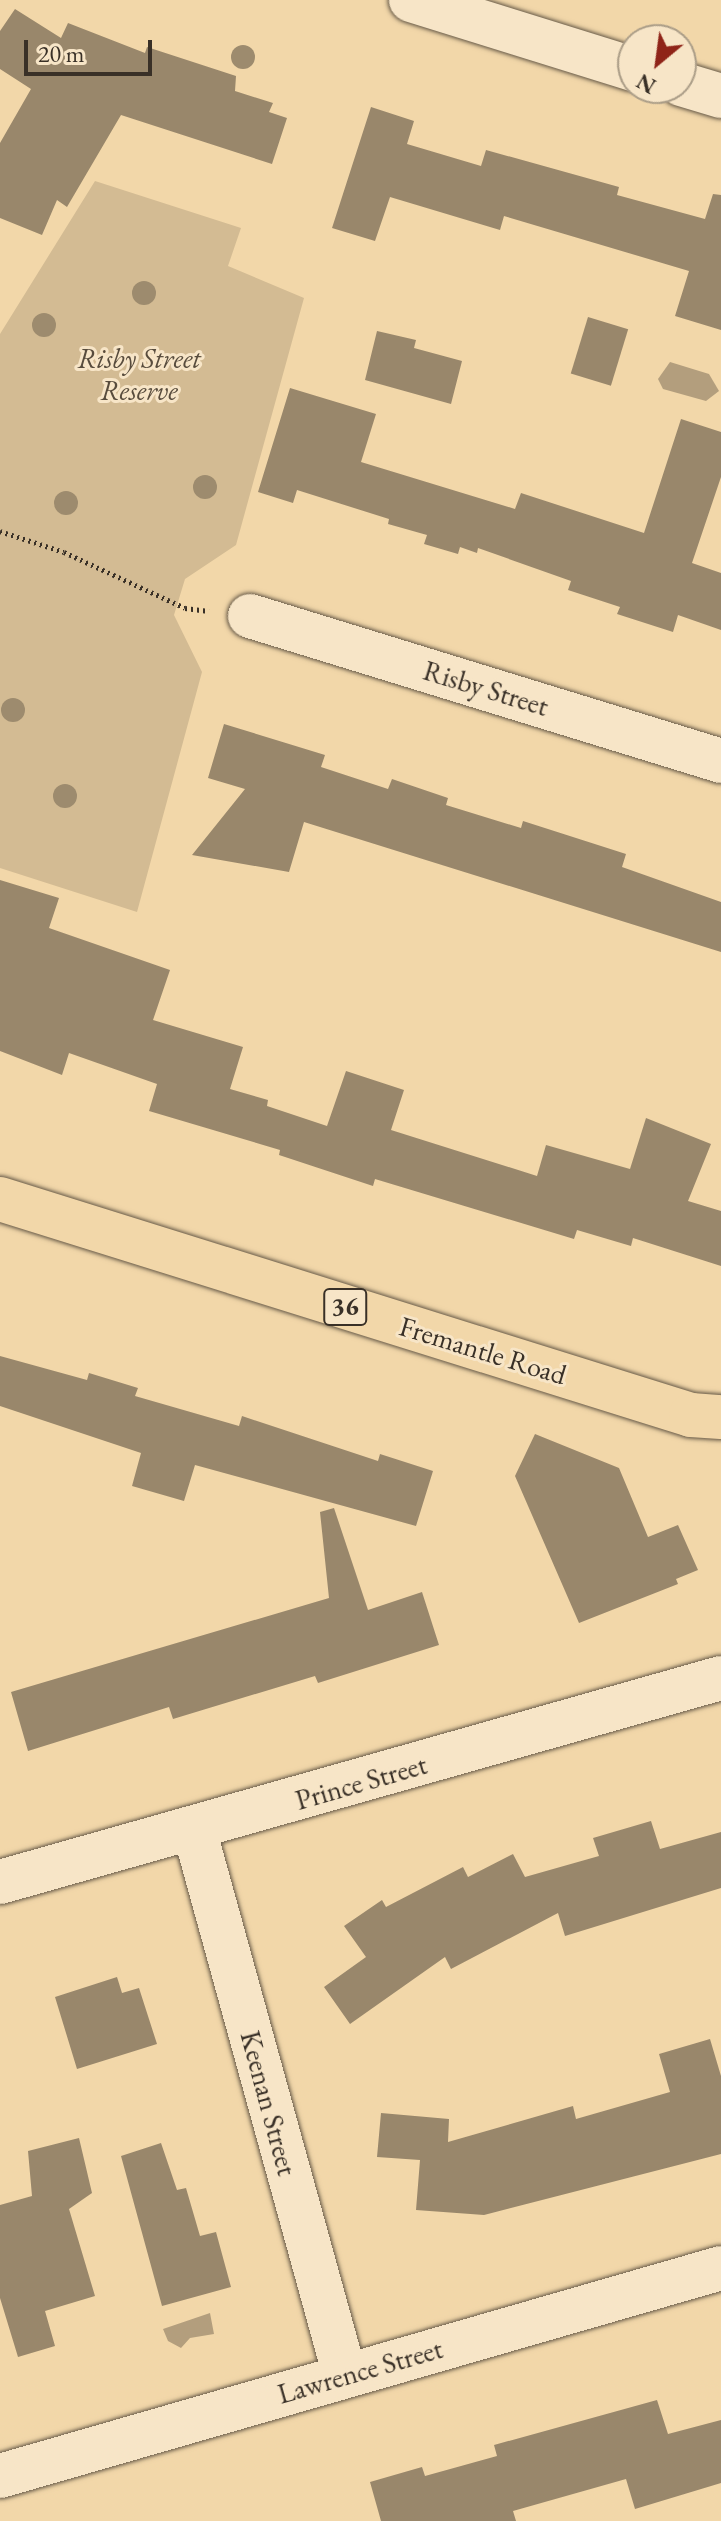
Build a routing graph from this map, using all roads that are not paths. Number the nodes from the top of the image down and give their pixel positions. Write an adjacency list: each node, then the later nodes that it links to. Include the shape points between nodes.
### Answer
1 (411, 0): 2 (street)
2 (617, 64)
3 (697, 89): 4 (street)
4 (721, 96)
5 (250, 616): 6 (street, Risby Street)
6 (721, 761)
7 (0, 1199): 8 (main road, Fremantle Road / 36)
8 (711, 1422)
9 (721, 1678): 10 (street, Prince Street)
10 (194, 1829): 11 (street, Prince Street); 13 (street, Keenan Street)
11 (0, 1882)
12 (721, 2268): 13 (street, Lawrence Street)
13 (345, 2376): 14 (street, Lawrence Street)
14 (0, 2476)

